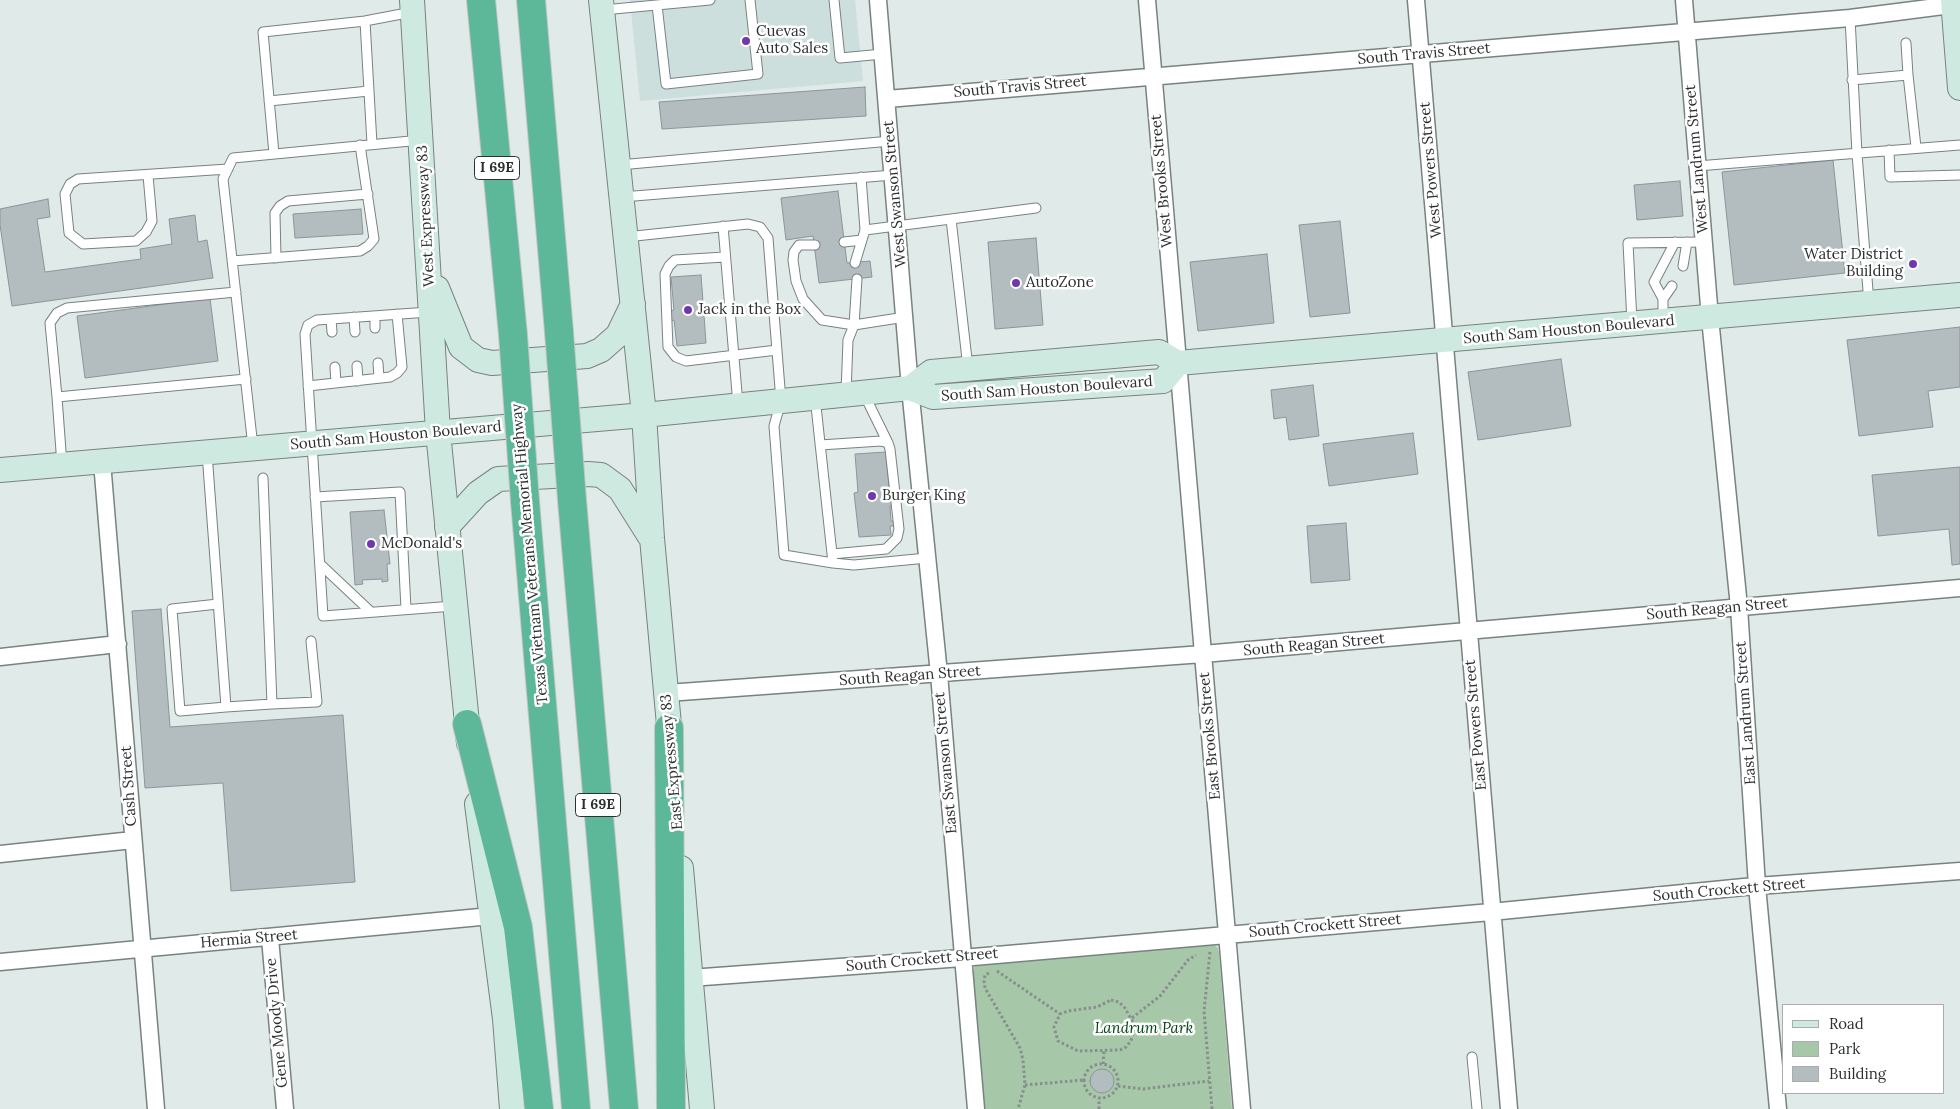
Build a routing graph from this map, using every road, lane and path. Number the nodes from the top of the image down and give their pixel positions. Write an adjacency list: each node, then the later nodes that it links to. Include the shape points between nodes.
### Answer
1 (481, 0): 163 (highway, Texas Vietnam Veterans Memorial Highway / I 69E, bridge, via 513,335)
2 (532, 0): 164 (highway, I 69E, bridge)
3 (710, 0): 12 (lane)
4 (750, 0): 12 (lane, via 758,74 666,84)
5 (834, 0): 18 (lane, via 840,58)
6 (878, 0): 18 (street, West Swanson Street)
7 (1147, 0): 20 (street, West Brooks Street)
8 (1416, 0): 19 (street, West Powers Street)
9 (1684, 0): 16 (street, West Landrum Street)
10 (1955, 3): 14 (street, South Travis Street); 23 (main road)
11 (602, 5): 12 (lane); 36 (main road)
12 (657, 5)
13 (413, 6): 15 (lane); 27 (main road, West Expressway 83)
14 (1850, 18): 16 (street, South Travis Street); 22 (lane)
15 (366, 21): 24 (lane); 26 (lane, via 263,32)
16 (1686, 32): 19 (street, South Travis Street); 37 (street, West Landrum Street)
17 (1906, 43): 21 (lane)
18 (883, 54): 25 (street, West Swanson Street)
19 (1421, 54): 20 (street, South Travis Street); 82 (street, West Powers Street)
20 (1154, 75): 25 (street, South Travis Street); 86 (street, West Brooks Street)
21 (1908, 75): 22 (lane); 32 (lane)
22 (1852, 80): 35 (lane)
23 (1960, 88)
24 (369, 90): 26 (lane); 29 (lane)
25 (887, 99): 28 (street, West Swanson Street)
26 (269, 101): 34 (lane)
27 (421, 140): 29 (lane); 62 (main road, West Expressway 83)
28 (891, 141): 36 (lane); 40 (street, West Swanson Street)
29 (372, 144): 30 (lane)
30 (360, 145): 34 (lane); 43 (lane)
31 (1960, 145): 32 (lane)
32 (1916, 147): 33 (lane)
33 (1889, 150): 35 (lane); 41 (lane, via 1890,178)
34 (274, 154): 38 (lane, via 233,158)
35 (1857, 154): 37 (lane); 67 (lane)
36 (618, 165): 44 (main road)
37 (1697, 166): 55 (street, West Landrum Street)
38 (228, 168): 39 (lane); 59 (lane, via 223,179)
39 (148, 175): 39 (lane, via 78,179 70,184 65,194 69,233 83,244 136,241 152,221)
40 (893, 175): 42 (lane); 47 (street, West Swanson Street)
41 (1960, 175)
42 (862, 178): 44 (lane); 49 (lane)
43 (368, 194): 58 (lane, via 288,201 280,206 275,213); 58 (lane, via 374,239 368,246 360,251)
44 (622, 198): 50 (main road)
45 (1036, 208): 46 (lane)
46 (951, 219): 47 (lane); 89 (lane)
47 (898, 225): 49 (lane); 74 (street, West Swanson Street)
48 (723, 226): 50 (lane); 57 (lane); 83 (lane, via 748,224 760,227 768,238)
49 (865, 230): 51 (lane)
50 (626, 237): 68 (main road)
51 (862, 240): 52 (lane); 60 (lane)
52 (844, 242)
53 (1675, 242): 54 (lane); 70 (lane, via 1654,282); 78 (lane, via 1628,243)
54 (1687, 242): 55 (lane); 61 (lane)
55 (1704, 242): 75 (street, West Landrum Street)
56 (814, 245): 77 (lane, via 799,245 794,252 796,281 803,299 822,320)
57 (726, 257): 84 (lane); 84 (lane, via 676,260 669,266 665,274 668,346 676,357 686,361)
58 (276, 258): 59 (lane)
59 (232, 261): 65 (lane)
60 (855, 262)
61 (1683, 266)
62 (429, 267): 68 (main road, via 461,347 478,360 492,363 587,356 601,350 618,335); 69 (main road, West Expressway 83)
63 (857, 279): 77 (lane)
64 (1672, 286): 70 (lane)
65 (236, 292): 91 (lane); 97 (lane, via 67,308 50,323)
66 (1960, 296): 67 (main road, South Sam Houston Boulevard)
67 (1869, 303): 75 (main road, South Sam Houston Boulevard)
68 (633, 304): 101 (main road)
69 (431, 311): 71 (lane); 102 (main road, West Expressway 83)
70 (1663, 311): 75 (main road, South Sam Houston Boulevard); 78 (main road, South Sam Houston Boulevard)
71 (397, 314): 72 (lane); 90 (lane, via 402,367 390,377)
72 (375, 316): 73 (lane); 79 (lane)
73 (354, 317): 76 (lane); 81 (lane)
74 (905, 317): 77 (lane); 95 (street, West Swanson Street)
75 (1710, 318): 121 (street, East Landrum Street)
76 (331, 319): 80 (lane); 94 (lane, via 317,320 308,325 305,334)
77 (854, 325): 96 (lane, via 848,340)
78 (1632, 325): 82 (main road, South Sam Houston Boulevard)
79 (376, 328)
80 (332, 332)
81 (355, 332)
82 (1444, 340): 86 (main road, South Sam Houston Boulevard); 124 (street, East Powers Street)
83 (777, 350): 84 (lane); 99 (lane)
84 (733, 354): 100 (lane)
85 (378, 363): 90 (lane)
86 (1178, 363): 89 (main road, South Sam Houston Boulevard, via 1159,352); 95 (main road, South Sam Houston Boulevard, via 1163,381 933,398); 127 (street, East Brooks Street)
87 (357, 366): 92 (lane)
88 (335, 367): 93 (lane)
89 (968, 368): 95 (main road, South Sam Houston Boulevard, via 931,372)
90 (380, 378): 92 (lane)
91 (246, 379): 97 (lane); 106 (lane)
92 (358, 380): 93 (lane)
93 (336, 383): 94 (lane)
94 (308, 386): 103 (lane)
95 (910, 388): 96 (main road, South Sam Houston Boulevard); 115 (street, East Swanson Street)
96 (854, 393): 98 (main road, South Sam Houston Boulevard); 104 (lane)
97 (57, 397): 109 (lane)
98 (815, 397): 99 (main road, South Sam Houston Boulevard); 105 (lane)
99 (781, 401): 100 (main road, South Sam Houston Boulevard); 116 (lane, via 774,426 784,555)
100 (738, 405): 101 (main road, South Sam Houston Boulevard)
101 (644, 415): 102 (main road, South Sam Houston Boulevard); 114 (main road, East Expressway 83)
102 (438, 432): 103 (main road, South Sam Houston Boulevard); 113 (main road)
103 (312, 443): 106 (main road, South Sam Houston Boulevard); 112 (lane)
104 (888, 443): 105 (lane); 116 (lane, via 899,530 897,538 886,549)
105 (820, 444): 116 (lane)
106 (253, 448): 107 (main road, South Sam Houston Boulevard)
107 (207, 452): 108 (main road, South Sam Houston Boulevard); 119 (lane)
108 (102, 462): 109 (main road, South Sam Houston Boulevard); 126 (street, Cash Street)
109 (62, 465): 110 (main road, South Sam Houston Boulevard)
110 (0, 470)
111 (263, 478): 131 (lane)
112 (315, 496): 117 (lane); 122 (lane, via 400,492)
113 (447, 527): 114 (main road, via 478,493 498,480 588,474 601,476 620,489); 120 (main road)
114 (652, 538): 130 (main road, East Expressway 83)
115 (927, 558): 116 (lane, via 854,565); 129 (street, East Swanson Street)
116 (833, 559)
117 (320, 564): 123 (lane); 123 (lane, via 323,616)
118 (1960, 588): 121 (street, South Reagan Street)
119 (218, 604): 132 (lane); 132 (lane, via 172,609 180,711)
120 (455, 606): 122 (lane); 133 (main road)
121 (1738, 607): 124 (street, South Reagan Street); 138 (street, East Landrum Street)
122 (406, 610): 123 (lane)
123 (371, 612)
124 (1468, 632): 127 (street, South Reagan Street); 139 (street, East Powers Street)
125 (312, 641): 131 (lane, via 317,702)
126 (118, 644): 128 (street); 135 (street, Cash Street)
127 (1203, 654): 129 (street, South Reagan Street); 141 (street, East Brooks Street)
128 (0, 657)
129 (939, 674): 130 (street, South Reagan Street); 146 (street, East Swanson Street)
130 (666, 693): 134 (main road, East Expressway 83)
131 (272, 704): 132 (lane)
132 (226, 707)
133 (467, 724): 140 (main road); 162 (highway, via 518,927)
134 (669, 728): 148 (main road, East Expressway 83); 165 (highway)
135 (133, 840): 136 (street); 143 (street, Cash Street)
136 (0, 854)
137 (1960, 871): 138 (street, South Crockett Street)
138 (1758, 886): 139 (street, South Crockett Street); 174 (street, East Landrum Street)
139 (1491, 912): 141 (street, South Crockett Street); 173 (street, East Powers Street)
140 (491, 916): 142 (street, Hermia Street); 161 (main road, via 505,1019)
141 (1227, 934): 146 (street, South Crockett Street); 171 (street, East Brooks Street)
142 (270, 938): 143 (street, Hermia Street); 160 (street, Gene Moody Drive)
143 (142, 949): 147 (street, Hermia Street); 159 (street, Cash Street)
144 (1210, 952): 145 (path); 150 (path, via 1188,960 1160,996); 155 (path, via 1204,1011)
145 (1216, 952)
146 (962, 958): 148 (street, South Crockett Street); 167 (street, East Swanson Street)
147 (3, 962)
148 (690, 978): 166 (main road, East Expressway 83)
149 (1060, 1014): 150 (path, via 1111,1000 1119,1002); 151 (path, via 1054,1027 1058,1041 1078,1051); 156 (path, via 995,970 985,975 985,988 1020,1048)
150 (1132, 1018): 151 (path, via 1134,1032 1126,1047)
151 (1104, 1050): 153 (path)
152 (1472, 1057): 172 (lane)
153 (1103, 1064): 154 (path, via 1090,1067); 157 (path, via 1115,1070)
154 (1084, 1080): 156 (path); 158 (path, via 1088,1093)
155 (1210, 1081): 157 (path, via 1143,1089); 170 (path)
156 (1025, 1085): 168 (path)
157 (1118, 1086): 158 (path, via 1111,1095)
158 (1099, 1098): 169 (path)
159 (156, 1109)
160 (285, 1109)
161 (512, 1109)
162 (539, 1109)
163 (576, 1109)
164 (624, 1109)
165 (671, 1109)
166 (702, 1109)
167 (976, 1109)
168 (1018, 1109)
169 (1099, 1109)
170 (1212, 1109)
171 (1242, 1109)
172 (1477, 1109)
173 (1509, 1109)
174 (1778, 1109)

